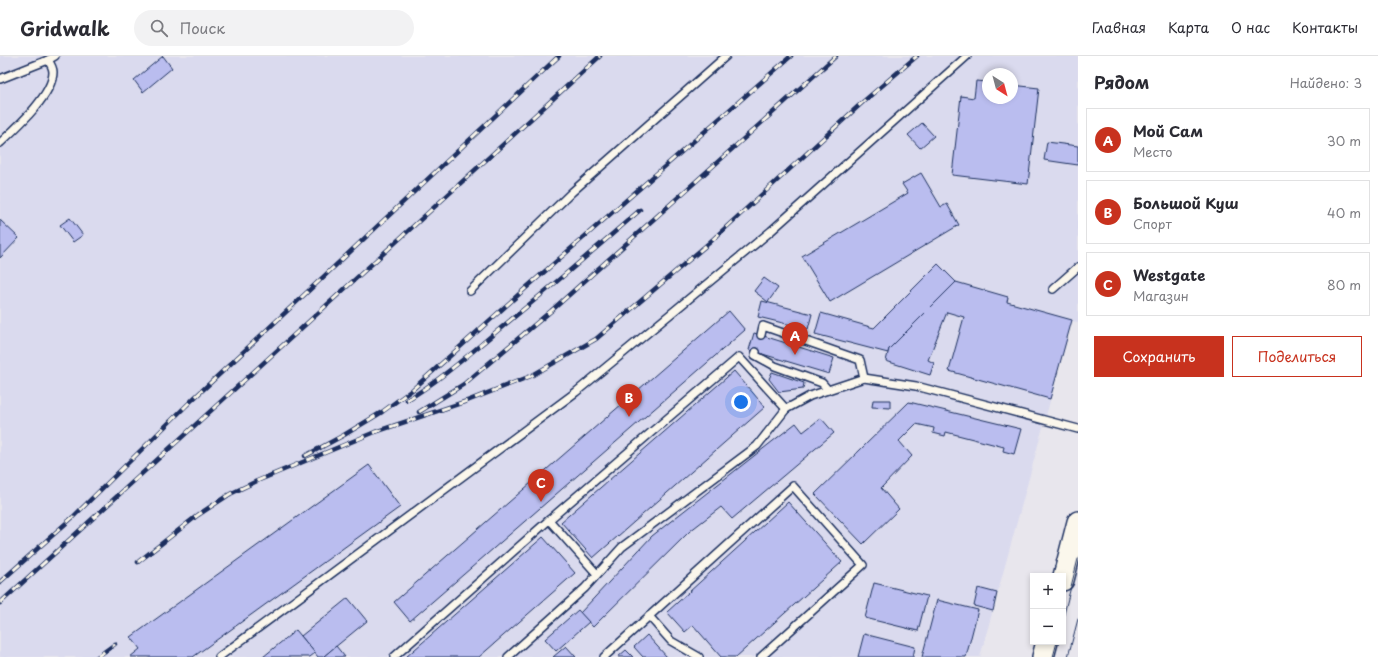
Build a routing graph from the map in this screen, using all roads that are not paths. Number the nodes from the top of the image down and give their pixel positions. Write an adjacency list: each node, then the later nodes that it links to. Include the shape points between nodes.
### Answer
1 (55, 56): 4 (lane)
2 (726, 56): 9 (lane, via 572,192)
3 (967, 56): 23 (lane, via 771,231 576,392)
4 (48, 60): 5 (lane); 6 (lane, via 53,71 50,85 36,108)
5 (0, 79)
6 (0, 143)
7 (1078, 267): 8 (lane)
8 (1053, 289)
9 (470, 291)
10 (761, 335): 12 (lane, via 763,326 860,360)
11 (756, 352): 13 (lane, via 756,356 775,366 822,383)
12 (864, 378): 13 (lane); 15 (lane, via 916,386)
13 (828, 390): 14 (lane)
14 (786, 409): 16 (lane, via 738,357); 19 (lane, via 756,446 622,547)
15 (1078, 429)
16 (549, 520): 19 (lane); 24 (lane)
17 (1078, 522): 18 (main road)
18 (1065, 573)
19 (597, 574): 25 (lane, via 585,588)
20 (649, 616): 22 (lane, via 793,486 863,565); 26 (lane); 27 (lane, via 671,642)
21 (1046, 645): 28 (main road)
22 (763, 656)
23 (219, 657)
24 (394, 657)
25 (508, 657)
26 (604, 657)
27 (699, 657)
28 (1043, 657)

